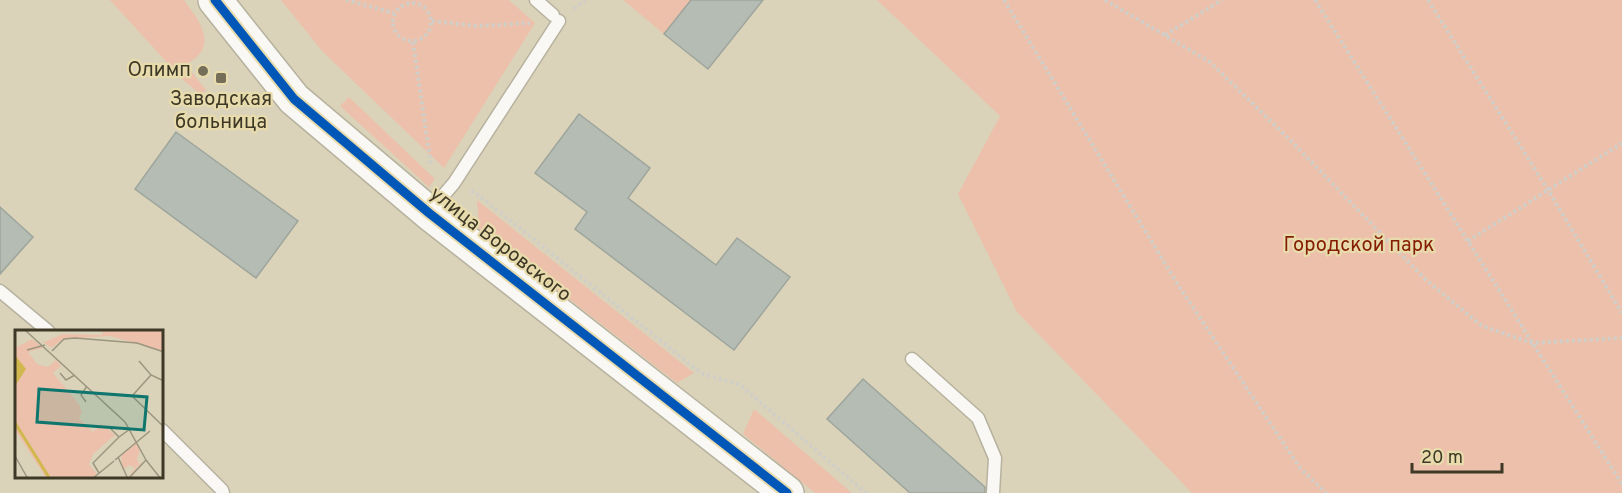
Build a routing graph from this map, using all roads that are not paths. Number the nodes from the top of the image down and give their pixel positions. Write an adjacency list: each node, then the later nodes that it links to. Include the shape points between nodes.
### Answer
1 (215, 0): 3 (street, улица Воровского, via 294,99)
2 (536, 0): 3 (lane, via 556,18 454,183)
3 (429, 213): 9 (street, улица Воровского)
4 (0, 291): 5 (lane)
5 (47, 330)
6 (912, 358): 10 (lane, via 978,418 995,458)
7 (164, 432): 8 (lane)
8 (223, 493)
9 (787, 493)
10 (993, 493)

